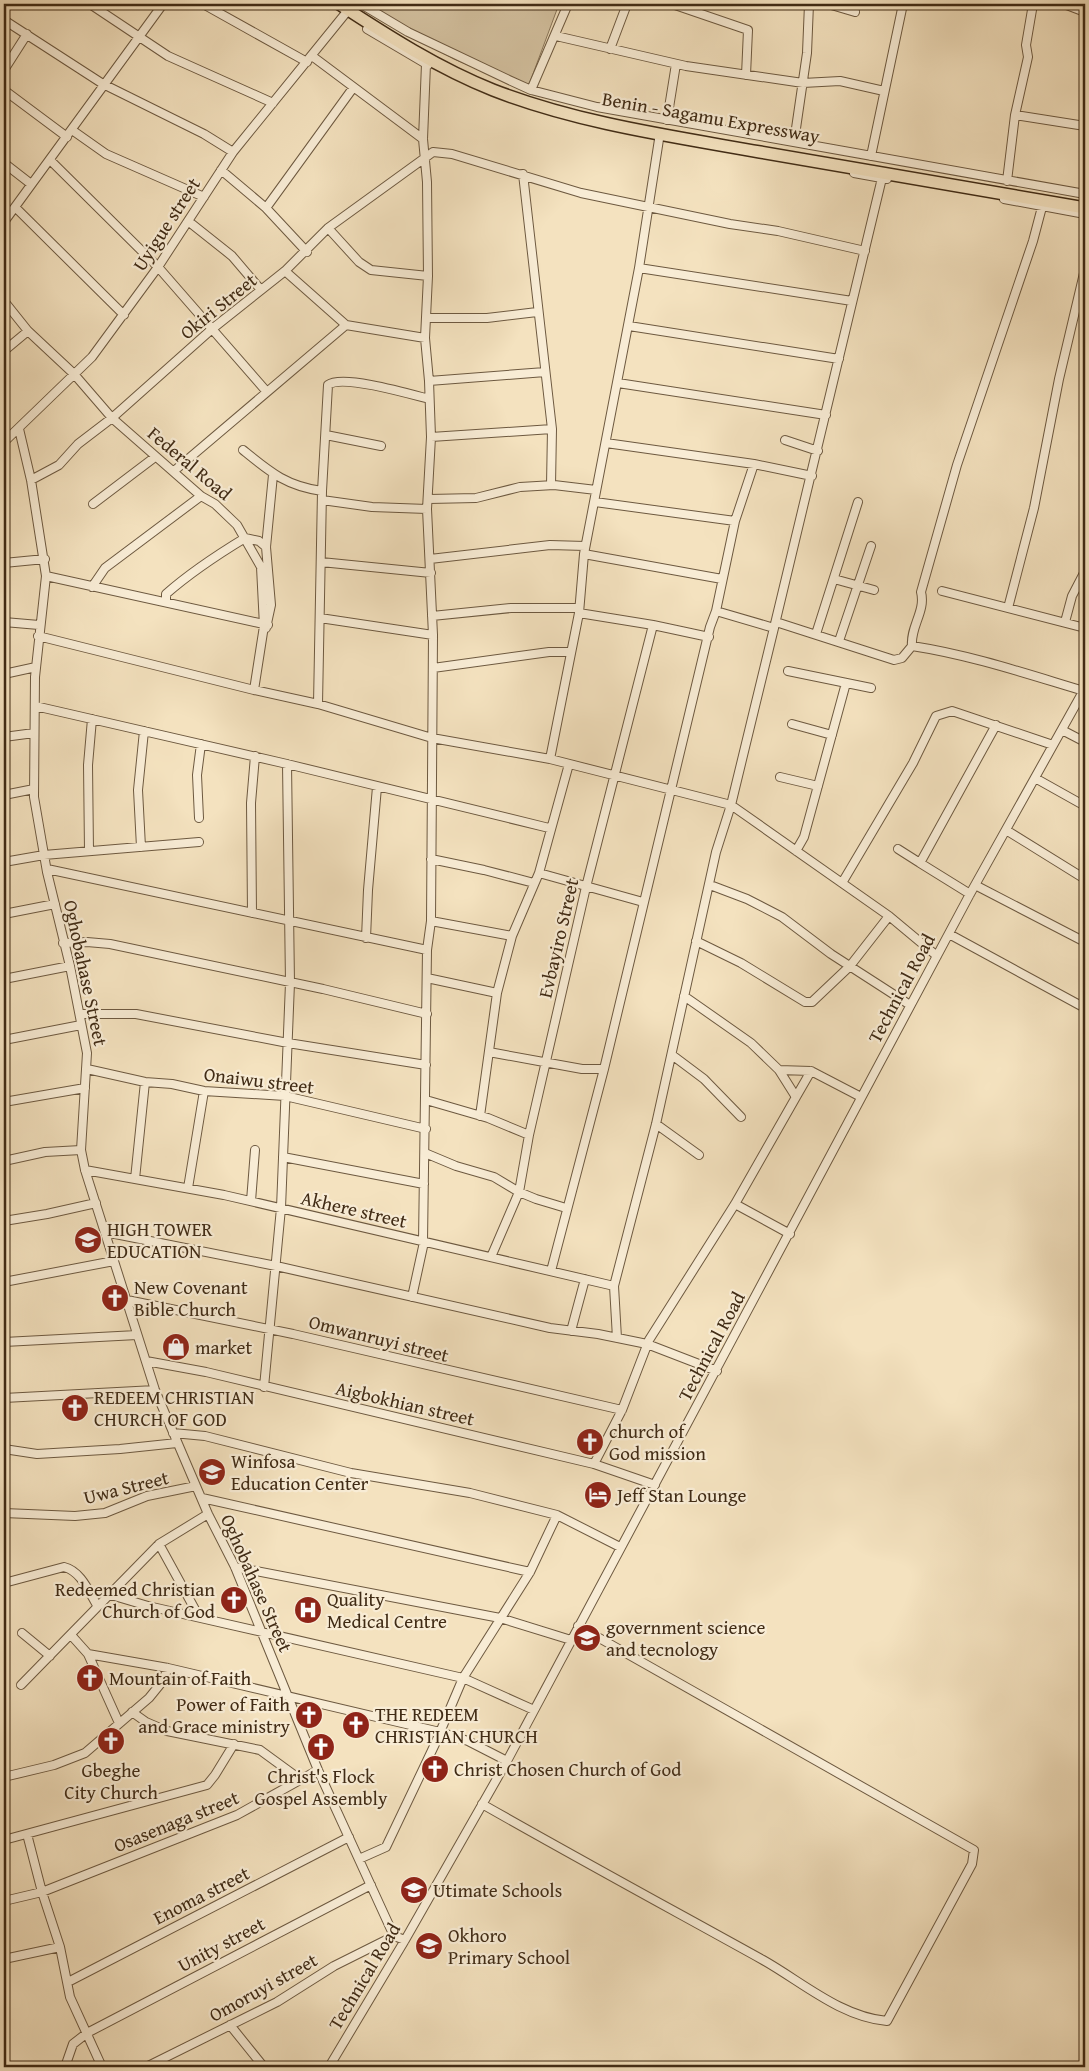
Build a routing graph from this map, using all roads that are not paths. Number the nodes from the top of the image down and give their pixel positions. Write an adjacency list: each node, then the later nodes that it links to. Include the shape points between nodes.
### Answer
1 (90, 4): 22 (street)
2 (163, 4): 22 (street)
3 (203, 4): 24 (street)
4 (330, 4): 16 (street)
5 (352, 4): 37 (highway, Benin - Sagamu Expressway, via 449,62 537,98)
6 (361, 4): 33 (street, via 408,32)
7 (568, 4): 21 (street)
8 (627, 4): 23 (street)
9 (672, 4): 15 (street)
10 (809, 4): 29 (street)
11 (828, 4): 17 (street)
12 (903, 4): 34 (street)
13 (1033, 4): 36 (street, via 1026,45 1028,57)
14 (1064, 4): 18 (street)
15 (691, 7): 28 (street, via 748,30)
16 (342, 9): 24 (street, Uyigue street); 25 (street); 37 (highway, via 410,49 477,82 532,103)
17 (855, 12)
18 (1085, 12)
19 (4, 20): 20 (street)
20 (27, 34): 27 (street); 30 (street)
21 (556, 36): 23 (street); 33 (street)
22 (140, 37): 30 (street); 35 (street, via 168,56)
23 (610, 49): 26 (street)
24 (309, 59): 31 (street); 35 (street, Uyigue street)
25 (426, 64): 41 (street, via 535,110); 42 (street)
26 (676, 64): 28 (street); 38 (street)
27 (4, 70)
28 (746, 75): 29 (street)
29 (803, 83): 34 (street, via 840,81); 43 (street)
30 (103, 84): 40 (street); 44 (street, via 204,134)
31 (353, 88): 42 (street); 60 (street)
32 (4, 90): 40 (street)
33 (531, 90): 38 (street, via 596,108)
34 (884, 91): 45 (street)
35 (273, 103): 44 (street, Uyigue street)
36 (1015, 115): 39 (street); 52 (street)
37 (605, 119): 41 (highway); 56 (highway, Benin - Sagamu Expressway)
38 (667, 120): 43 (street)
39 (1085, 126)
40 (69, 134): 47 (street); 55 (street)
41 (659, 136): 51 (street); 59 (street); 61 (highway)
42 (423, 139): 46 (street)
43 (794, 142): 45 (street)
44 (233, 152): 49 (street, Uyigue street)
45 (871, 156): 52 (street)
46 (426, 157): 50 (street, via 442,151); 65 (street, Okiri Street); 72 (street)
47 (50, 160): 53 (street); 68 (street)
48 (4, 163): 53 (street)
49 (221, 170): 55 (street, Uyigue street); 60 (street)
50 (523, 174): 59 (street, via 581,193); 77 (street)
51 (882, 178): 57 (street); 66 (street)
52 (1007, 181): 54 (street)
53 (31, 184): 58 (street)
54 (1085, 194)
55 (204, 197): 63 (street, Uyigue street)
56 (1085, 200)
57 (1042, 206): 62 (street); 157 (street, via 1033,242 940,519 921,592 923,604 911,637)
58 (15, 207): 64 (street); 78 (street)
59 (648, 207): 66 (street, via 778,230); 69 (street)
60 (266, 208): 67 (street)
61 (1085, 208)
62 (1085, 214)
63 (188, 221): 68 (street, Uyigue street); 74 (street, via 232,256)
64 (4, 222)
65 (328, 228): 67 (street, Okiri Street); 72 (street, via 370,270)
66 (865, 251): 76 (street)
67 (307, 252): 71 (street, Okiri Street)
68 (158, 267): 78 (street, Uyigue street); 82 (street)
69 (639, 268): 76 (street); 81 (street)
70 (1085, 269): 73 (street)
71 (285, 272): 74 (street, Okiri Street); 80 (street)
72 (428, 276): 79 (street)
73 (1084, 280): 140 (street, via 1059,379 1034,508)
74 (262, 290): 82 (street, Okiri Street)
75 (4, 301): 83 (street, Federal Road)
76 (852, 301): 86 (street)
77 (537, 312): 79 (street, via 487,318); 87 (street)
78 (124, 315): 88 (street, Uyigue street, via 92,357)
79 (428, 318): 84 (street)
80 (346, 325): 84 (street); 91 (street)
81 (629, 326): 86 (street); 90 (street)
82 (212, 329): 91 (street); 94 (street, Okiri Street)
83 (28, 331): 85 (street); 88 (street, Federal Road)
84 (425, 338): 89 (street)
85 (4, 351)
86 (839, 360): 93 (street)
87 (545, 372): 89 (street); 96 (street)
88 (74, 374): 94 (street, Federal Road); 95 (street, Uyigue street)
89 (429, 381): 92 (street)
90 (618, 383): 93 (street); 101 (street)
91 (267, 392): 107 (street)
92 (429, 399): 97 (street, via 386,388 332,382 328,385); 98 (street)
93 (826, 415): 104 (street)
94 (112, 418): 105 (street, Federal Road); 110 (street, Okiri Street, via 78,444 59,465)
95 (19, 429): 100 (street, Uyigue street); 110 (street, Oghobahase Street)
96 (552, 429): 98 (street); 111 (street)
97 (326, 435): 102 (street); 113 (street)
98 (431, 437): 115 (street)
99 (785, 440): 104 (street)
100 (4, 442)
101 (606, 443): 106 (street); 112 (street)
102 (380, 446)
103 (243, 450): 108 (street)
104 (818, 451): 109 (street)
105 (155, 457): 107 (street, Federal Road); 119 (street)
106 (754, 464): 109 (street); 121 (street)
107 (174, 471): 114 (street, Federal Road)
108 (273, 475): 113 (street, via 300,488); 124 (street)
109 (812, 476): 149 (street)
110 (31, 480): 126 (street, Oghobahase Street)
111 (551, 485): 112 (street); 115 (street, via 520,487 476,498)
112 (596, 490): 117 (street)
113 (322, 491): 116 (street)
114 (201, 496): 122 (street, Federal Road, via 215,504); 136 (street, via 105,568)
115 (429, 499): 120 (street)
116 (322, 500): 120 (street); 128 (street)
117 (595, 502): 121 (street); 125 (street)
118 (858, 502): 133 (street)
119 (93, 504)
120 (427, 510): 127 (street)
121 (735, 521): 134 (street)
122 (246, 538): 124 (street); 139 (street, via 188,576 166,594); 150 (street, Federal Road, via 261,567)
123 (870, 546): 135 (street)
124 (266, 547): 150 (street, via 271,604)
125 (584, 550): 127 (street, via 550,544); 134 (street); 141 (street)
126 (45, 559): 129 (street); 132 (street, Oghobahase Street)
127 (430, 559): 131 (street)
128 (320, 562): 131 (street); 144 (street)
129 (4, 563)
130 (1085, 571): 146 (street, via 1072,596)
131 (431, 573): 143 (street)
132 (46, 576): 136 (street); 147 (street, Oghobahase Street)
133 (834, 578): 135 (street); 152 (street)
134 (722, 579): 142 (street)
135 (856, 584): 137 (street); 156 (street)
136 (92, 587): 139 (street)
137 (874, 590)
138 (942, 591): 140 (street)
139 (166, 602): 150 (street)
140 (1008, 608): 146 (street)
141 (578, 610): 143 (street, via 511,608); 148 (street); 158 (street)
142 (716, 610): 149 (street); 155 (street)
143 (432, 616): 153 (street)
144 (320, 618): 153 (street); 167 (street)
145 (4, 622): 147 (street)
146 (1066, 622): 151 (street)
147 (39, 624): 154 (street, Oghobahase Street)
148 (653, 625): 155 (street); 185 (street, Evbayiro Street)
149 (775, 625): 152 (street); 194 (street)
150 (265, 627): 165 (street, Federal Road)
151 (1085, 628)
152 (816, 634): 156 (street)
153 (433, 635): 160 (street)
154 (38, 636): 159 (street, Oghobahase Street); 165 (street)
155 (709, 637): 191 (street)
156 (838, 641): 157 (street, via 894,660 902,658)
157 (912, 646): 166 (street, via 993,664)
158 (570, 652): 160 (street); 182 (street)
159 (36, 667): 162 (street); 168 (street, Oghobahase Street)
160 (433, 668): 177 (street)
161 (788, 671): 163 (street)
162 (4, 674)
163 (846, 683): 164 (street); 175 (street)
164 (871, 688)
165 (254, 690): 167 (street)
166 (1084, 690): 172 (street, Technical Road)
167 (318, 704): 177 (street)
168 (35, 706): 169 (street); 174 (street, Oghobahase Street)
169 (92, 719): 173 (street); 202 (street, via 88,764)
170 (792, 724): 175 (street)
171 (996, 725): 180 (street); 207 (street); 212 (street, via 952,711 936,716 913,763)
172 (1062, 730): 178 (street); 180 (street, Technical Road)
173 (144, 731): 179 (street); 200 (street, via 138,790)
174 (34, 733): 176 (street); 190 (street, Oghobahase Street)
175 (832, 735): 188 (street)
176 (4, 738)
177 (432, 738): 182 (street); 193 (street)
178 (1085, 742)
179 (201, 744): 181 (street); 196 (street, via 197,775)
180 (1053, 745): 187 (street, Technical Road)
181 (255, 756): 183 (street); 219 (street, via 251,803)
182 (550, 759): 184 (street)
183 (287, 764): 189 (street); 222 (street)
184 (569, 764): 185 (street); 197 (street)
185 (615, 774): 191 (street); 215 (street, Evbayiro Street)
186 (780, 777): 188 (street)
187 (1035, 778): 195 (street); 198 (street, Technical Road)
188 (818, 786): 203 (street, via 804,837)
189 (377, 787): 193 (street); 226 (street)
190 (34, 789): 192 (street); 204 (street, Oghobahase Street)
191 (671, 789): 194 (street); 217 (street)
192 (4, 795)
193 (431, 798): 197 (street); 205 (street)
194 (731, 805): 203 (street); 213 (street, via 716,852)
195 (1085, 806)
196 (199, 818)
197 (549, 828): 209 (street)
198 (1006, 830): 210 (street); 214 (street, Technical Road)
199 (199, 842): 200 (street)
200 (141, 847): 202 (street)
201 (898, 849): 207 (street)
202 (89, 851): 204 (street)
203 (796, 851): 212 (street)
204 (44, 855): 206 (street); 208 (street, Oghobahase Street)
205 (431, 859): 211 (street); 223 (street)
206 (4, 862)
207 (920, 863): 216 (street)
208 (47, 869): 218 (street, Oghobahase Street); 219 (street)
209 (539, 873): 211 (street); 215 (street)
210 (1085, 879)
211 (534, 883): 225 (street)
212 (842, 883): 221 (street)
213 (710, 885): 227 (street); 233 (street, via 782,917)
214 (975, 885): 216 (street, Technical Road); 228 (street)
215 (586, 887): 217 (street); 248 (street, Evbayiro Street)
216 (970, 894): 224 (street, Technical Road)
217 (644, 902): 251 (street)
218 (54, 904): 220 (street); 229 (street, Oghobahase Street)
219 (252, 913): 222 (street)
220 (4, 914)
221 (890, 916): 231 (street); 233 (street)
222 (290, 921): 226 (street); 236 (street)
223 (431, 921): 225 (street); 230 (street)
224 (949, 934): 231 (street, Technical Road); 240 (street)
225 (512, 936): 237 (street)
226 (366, 938): 230 (street)
227 (696, 941): 233 (street, via 741,963 805,1002 812,1002); 238 (street)
228 (1085, 942)
229 (63, 943): 232 (street, Oghobahase Street); 236 (street, via 110,944)
230 (427, 950): 235 (street)
231 (937, 956): 239 (street, Technical Road)
232 (70, 966): 234 (street); 241 (street, Oghobahase Street)
233 (850, 966): 239 (street)
234 (4, 978)
235 (427, 978): 237 (street); 242 (street)
236 (290, 983): 242 (street); 245 (street)
237 (497, 993): 246 (street)
238 (684, 996): 247 (street); 252 (street, via 751,1043)
239 (910, 1005): 259 (street, Technical Road)
240 (1085, 1008)
241 (80, 1014): 243 (street, Oghobahase Street); 245 (street, via 136,1014)
242 (427, 1014): 249 (street)
243 (81, 1025): 244 (street); 250 (street, Oghobahase Street, via 87,1053)
244 (4, 1040)
245 (288, 1044): 249 (street); 257 (street)
246 (489, 1052): 248 (street); 262 (street)
247 (672, 1055): 263 (street, via 704,1080); 264 (street)
248 (546, 1063): 251 (street); 266 (street, Evbayiro Street)
249 (426, 1065): 260 (street)
250 (86, 1069): 254 (street, Onaiwu street); 255 (street, Oghobahase Street)
251 (604, 1069): 282 (street)
252 (779, 1070): 253 (street); 258 (street)
253 (811, 1071): 258 (street); 259 (street)
254 (145, 1082): 256 (street, Onaiwu street); 274 (street)
255 (85, 1088): 261 (street); 267 (street, Oghobahase Street)
256 (204, 1090): 257 (street, Onaiwu street); 276 (street)
257 (285, 1096): 265 (street, Onaiwu street); 271 (street)
258 (796, 1097): 280 (street)
259 (861, 1097): 285 (street, Technical Road)
260 (426, 1100): 262 (street); 265 (street)
261 (4, 1102)
262 (480, 1116): 266 (street)
263 (741, 1117)
264 (656, 1124): 270 (street); 293 (street)
265 (426, 1129): 269 (street)
266 (529, 1135): 277 (street, Evbayiro Street)
267 (81, 1150): 272 (street, via 45,1152); 273 (street, Oghobahase Street)
268 (255, 1150): 278 (street)
269 (425, 1153): 275 (street); 277 (street, via 494,1177)
270 (699, 1155)
271 (283, 1157): 275 (street); 281 (street)
272 (4, 1161)
273 (84, 1170): 274 (street, Akhere street); 279 (street, Oghobahase Street)
274 (135, 1179): 276 (street, Akhere street)
275 (424, 1184): 286 (street)
276 (188, 1188): 278 (street, Akhere street)
277 (519, 1192): 282 (street); 287 (street, Evbayiro Street)
278 (251, 1201): 281 (street, Akhere street)
279 (96, 1203): 283 (street); 284 (street, Oghobahase Street)
280 (735, 1204): 285 (street); 301 (street)
281 (281, 1208): 286 (street, Akhere street); 289 (street)
282 (566, 1208): 290 (street)
283 (4, 1221)
284 (105, 1232): 288 (street, Oghobahase Street); 289 (street)
285 (790, 1234): 303 (street, Technical Road)
286 (424, 1242): 287 (street, Akhere street); 294 (street)
287 (491, 1257): 290 (street, Akhere street)
288 (114, 1261): 292 (street); 295 (street, Oghobahase Street)
289 (276, 1266): 294 (street); 296 (street)
290 (551, 1271): 291 (street, Akhere street)
291 (585, 1279): 293 (street, Akhere street); 297 (street)
292 (4, 1282)
293 (614, 1286): 299 (street)
294 (412, 1297): 297 (street)
295 (127, 1300): 296 (street, Omwanruyi street); 298 (street, Oghobahase Street)
296 (269, 1330): 304 (street); 307 (street, Omwanruyi street)
297 (571, 1331): 299 (street)
298 (137, 1335): 300 (street); 302 (street, Oghobahase Street)
299 (616, 1338): 301 (street)
300 (4, 1342)
301 (647, 1344): 303 (street); 307 (street)
302 (146, 1361): 304 (street, Aigbokhian street); 305 (street, Oghobahase Street)
303 (717, 1371): 312 (street, Technical Road)
304 (264, 1387): 311 (street, Aigbokhian street)
305 (155, 1390): 306 (street); 308 (street, Oghobahase Street)
306 (4, 1398)
307 (622, 1410): 311 (street)
308 (173, 1433): 309 (street, Oghobahase Street); 317 (street, via 205,1436 351,1473 470,1493)
309 (177, 1443): 310 (street, via 37,1454); 313 (street, Oghobahase Street)
310 (4, 1449)
311 (594, 1464): 312 (street, Aigbokhian street)
312 (655, 1485): 319 (street, Technical Road)
313 (196, 1486): 314 (street, Oghobahase Street); 315 (street, Uwa Street, via 147,1496 105,1513 75,1516)
314 (202, 1498): 316 (street, Oghobahase Street); 321 (street)
315 (4, 1513)
316 (208, 1514): 318 (street); 320 (street, Oghobahase Street)
317 (557, 1515): 319 (street); 321 (street)
318 (159, 1544): 323 (street); 325 (street)
319 (620, 1547): 327 (street, Technical Road)
320 (235, 1567): 326 (street); 328 (street, Oghobahase Street)
321 (530, 1572): 326 (street)
322 (4, 1583): 324 (street, via 70,1568)
323 (111, 1595): 324 (street); 325 (street)
324 (97, 1605): 330 (street)
325 (198, 1615): 328 (street)
326 (500, 1618): 331 (street); 335 (street)
327 (578, 1626): 331 (street, Technical Road); 347 (street, via 974,1850 972,1864 897,2004 887,2021 870,2020 823,1997 774,1966)
328 (263, 1632): 335 (street); 337 (street, Oghobahase Street)
329 (22, 1633): 333 (street)
330 (71, 1635): 332 (street); 333 (street)
331 (571, 1640): 338 (street, Technical Road)
332 (88, 1654): 334 (street); 340 (street)
333 (50, 1656): 336 (street)
334 (168, 1668): 337 (street); 339 (street, via 149,1698)
335 (463, 1678): 338 (street); 341 (street)
336 (21, 1685)
337 (287, 1697): 341 (street); 344 (street, Oghobahase Street)
338 (534, 1710): 343 (street, Technical Road)
339 (132, 1712): 340 (street); 342 (street, via 167,1731)
340 (117, 1725): 345 (street, via 85,1753)
341 (440, 1732): 343 (street); 351 (street, via 386,1847)
342 (234, 1744): 346 (street, via 260,1750); 348 (street, via 207,1785)
343 (507, 1760): 347 (street, Technical Road)
344 (318, 1770): 346 (street, Osasenaga street); 349 (street, Oghobahase Street)
345 (4, 1778)
346 (301, 1780): 353 (street, Osasenaga street, via 237,1815)
347 (482, 1804): 356 (street, Technical Road)
348 (27, 1834): 350 (street); 353 (street)
349 (349, 1837): 351 (street, Oghobahase Street); 359 (street, Enoma street)
350 (4, 1840)
351 (359, 1859): 352 (street, Oghobahase Street)
352 (370, 1885): 355 (street, Oghobahase Street); 361 (street, Unity street)
353 (42, 1892): 354 (street, Osasenaga street); 357 (street)
354 (4, 1901)
355 (394, 1936): 356 (street); 360 (street, Omoruyi street)
356 (405, 1940): 366 (street, Technical Road)
357 (60, 1947): 358 (street); 359 (street)
358 (4, 1959)
359 (68, 1982): 361 (street, via 70,1997)
360 (230, 2025): 364 (street, Omoruyi street); 365 (street)
361 (87, 2033): 362 (street, Unity street, via 73,2044); 363 (street)
362 (65, 2067)
363 (102, 2067)
364 (146, 2067)
365 (263, 2067)
366 (329, 2067)

